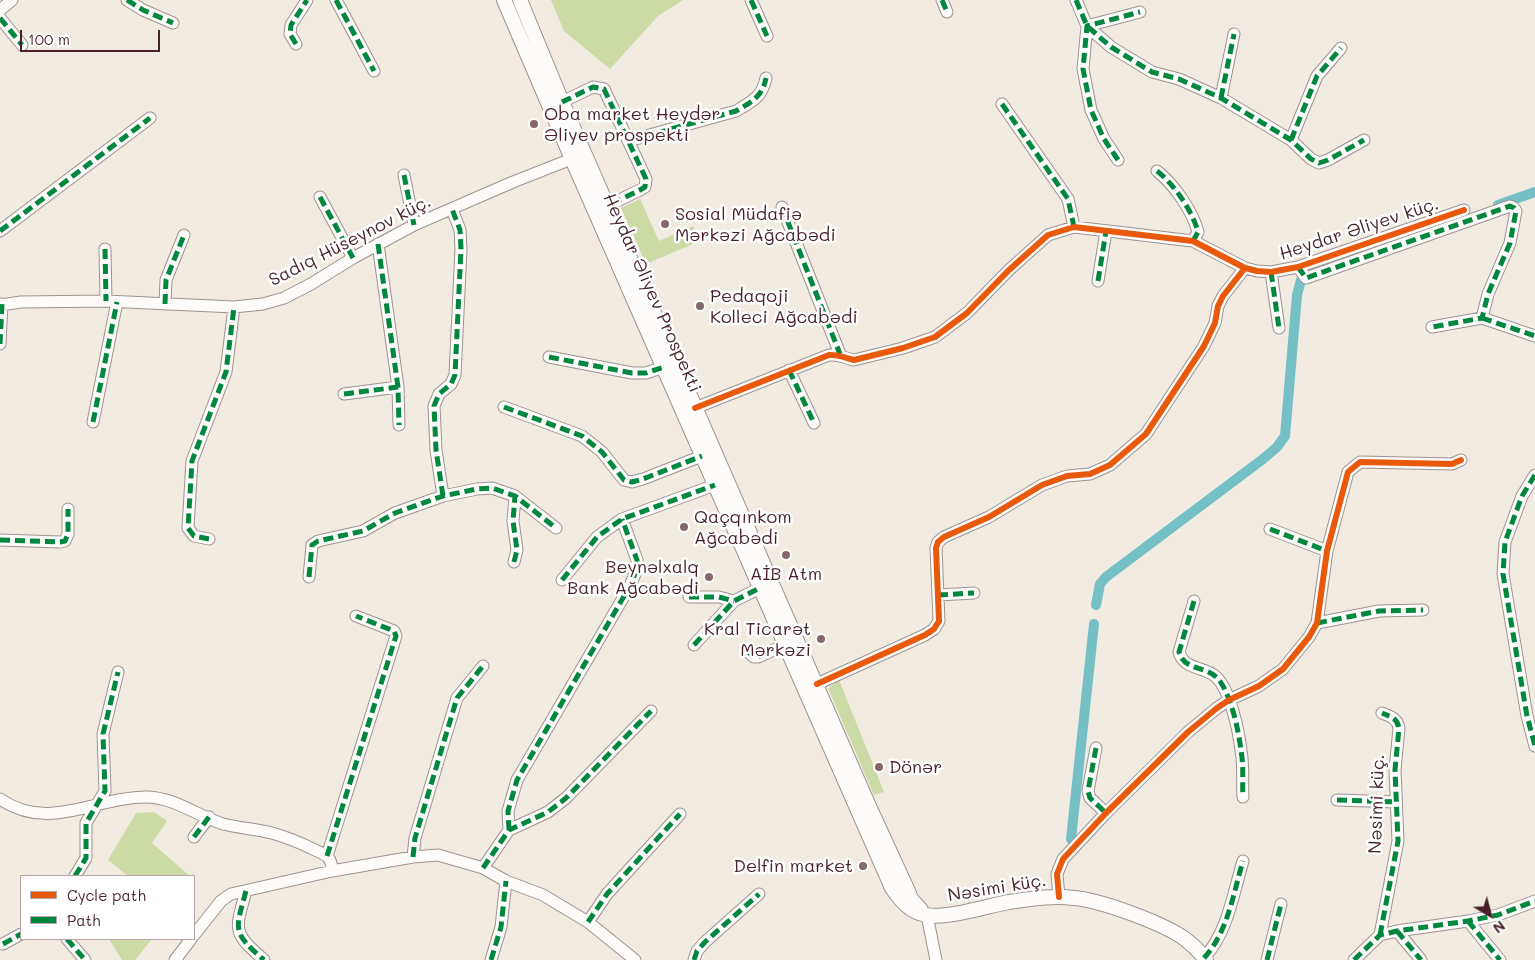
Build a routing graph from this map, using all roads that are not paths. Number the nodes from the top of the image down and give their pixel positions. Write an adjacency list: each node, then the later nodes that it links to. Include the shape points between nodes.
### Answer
1 (12, 0): 10 (street)
2 (127, 0): 14 (street)
3 (306, 0): 18 (street, via 291,25 290,34)
4 (336, 0): 21 (street)
5 (504, 0): 30 (main road, Heydar Əliyev Prospekti)
6 (520, 0): 24 (main road)
7 (751, 0): 17 (street)
8 (942, 0): 11 (street)
9 (1076, 0): 15 (street)
10 (0, 10)
11 (947, 12)
12 (1140, 12): 15 (street)
13 (0, 18): 19 (street)
14 (173, 23)
15 (1087, 26): 23 (street, via 1111,47 1152,72 1179,79); 31 (street, via 1083,69 1091,110)
16 (1234, 34): 23 (street)
17 (767, 36)
18 (296, 44)
19 (22, 45)
20 (1341, 48): 27 (street, via 1317,76)
21 (374, 71)
22 (766, 78): 29 (street, via 764,89 736,110)
23 (1221, 98): 27 (street)
24 (562, 102): 29 (street, via 593,87 604,88); 30 (main road)
25 (1002, 104): 40 (street, via 1068,199)
26 (150, 118): 41 (street)
27 (1291, 140): 28 (street, via 1319,163)
28 (1364, 140)
29 (628, 141): 35 (street, via 646,179 645,187)
30 (578, 157): 35 (main road); 37 (street, Sadıq Hüseynov küç.); 63 (main road, Heydar Əliyev Prospekti)
31 (1118, 160)
32 (1158, 171): 44 (street, via 1195,221 1198,232)
33 (404, 175): 39 (street)
34 (320, 197): 47 (street)
35 (607, 206): 68 (main road)
36 (782, 207): 61 (street)
37 (452, 209): 39 (street, Sadıq Hüseynov küç.); 76 (street, Sadıq Hüseynov küç., via 460,230 461,249 454,375 434,406 436,450)
38 (1464, 210): 48 (street, Heydar Əliyev küç.)
39 (414, 225): 45 (street, Sadıq Hüseynov küç.)
40 (1074, 227): 42 (street, Heydar Əliyev küç.); 61 (street, Heydar Əliyev küç., via 1048,236 967,313 935,337 854,360)
41 (0, 231)
42 (1106, 231): 44 (street, Heydar Əliyev küç.); 51 (street)
43 (184, 235): 53 (street, via 166,280)
44 (1193, 241): 49 (street, Heydar Əliyev küç.)
45 (378, 244): 47 (street, Sadıq Hüseynov küç.); 65 (street)
46 (105, 249): 52 (street)
47 (353, 258): 55 (street, Sadıq Hüseynov küç., via 284,298)
48 (1298, 267): 50 (street, Heydar Əliyev küç.); 56 (street, via 1306,278 1510,206 1516,211 1510,243 1488,294)
49 (1245, 268): 50 (street, Heydar Əliyev küç.); 90 (street, via 1223,296 1204,346 1146,434 1110,464 1090,474 1067,476 1042,485 989,517 944,537 936,548)
50 (1271, 272): 58 (street)
51 (1098, 281)
52 (112, 302): 53 (street, Sadıq Hüseynov küç.); 54 (street, Sadıq Hüseynov küç.); 69 (street)
53 (165, 304): 55 (street, Sadıq Hüseynov küç.)
54 (1, 305): 60 (street)
55 (234, 307): 82 (street, via 226,372 192,461 188,528 194,536)
56 (1482, 318): 57 (street); 59 (street)
57 (1432, 327)
58 (1279, 328)
59 (1535, 336)
60 (0, 344)
61 (840, 354): 64 (street, Heydar Əliyev küç.)
62 (549, 357): 63 (street, via 632,373 646,373)
63 (664, 367): 72 (main road, Heydar Əliyev Prospekti)
64 (789, 370): 68 (street, Heydar Əliyev küç.); 70 (street)
65 (398, 387): 66 (street); 71 (street)
66 (344, 394)
67 (504, 408): 72 (street, via 582,436 602,452 624,480 632,482)
68 (695, 408): 102 (main road)
69 (94, 422)
70 (814, 423)
71 (399, 425)
72 (702, 456): 75 (main road, Heydar Əliyev Prospekti)
73 (1461, 460): 84 (street, via 1452,464 1360,462 1348,472)
74 (1535, 475): 106 (street, via 1522,496 1505,542 1503,574)
75 (715, 485): 79 (street); 88 (main road, Heydar Əliyev Prospekti)
76 (444, 496): 77 (street, via 492,488); 86 (street, via 395,513 363,531 318,541 312,545)
77 (515, 496): 80 (street); 85 (street, via 513,521 517,550)
78 (68, 509): 83 (street, via 65,540)
79 (622, 519): 87 (street, via 597,537); 116 (street, via 638,560 637,570 517,780 508,811)
80 (556, 528)
81 (1270, 529): 84 (street)
82 (209, 539)
83 (0, 540)
84 (1327, 551): 96 (street)
85 (514, 562)
86 (309, 577)
87 (562, 580)
88 (760, 588): 92 (street); 98 (main road, Heydar Əliyev Prospekti)
89 (974, 593): 90 (street)
90 (938, 595): 102 (street, via 939,622 934,629)
91 (689, 597): 92 (street, via 720,597)
92 (734, 601): 97 (street)
93 (1194, 601): 103 (street, via 1179,652 1181,659 1215,676)
94 (1423, 610): 96 (street, via 1379,611)
95 (356, 616): 118 (street, via 394,631 396,636)
96 (1317, 623): 103 (street, via 1283,669 1260,686)
97 (694, 645)
98 (785, 645): 99 (street, via 758,657); 130 (main road, Heydar Əliyev Prospekti, via 892,888 908,908)
99 (746, 650)
100 (483, 666): 119 (street, via 456,698 415,838)
101 (118, 672): 112 (street, via 103,734 105,791)
102 (817, 684): 130 (main road, via 911,898)
103 (1230, 700): 108 (street, via 1242,752); 114 (street, via 1188,732)
104 (651, 711): 116 (street, via 566,798 548,812)
105 (1382, 713): 111 (street, Nəsimi küç., via 1395,718 1399,728)
106 (1535, 746)
107 (1096, 748): 114 (street, via 1088,791 1090,798)
108 (1243, 797)
109 (0, 799): 112 (street, via 22,810 38,813 63,813)
110 (1337, 800): 111 (street)
111 (1396, 802): 136 (street, Nəsimi küç., via 1398,841)
112 (98, 806): 115 (street, via 133,797 150,797 164,799); 123 (street, via 86,823 86,858)
113 (680, 814): 131 (street, via 607,894)
114 (1106, 814): 127 (street, via 1063,859 1057,874)
115 (209, 817): 117 (street); 118 (street, via 224,824 272,833)
116 (509, 830): 121 (street)
117 (194, 837)
118 (327, 856): 122 (street)
119 (413, 857): 121 (street, via 438,855); 122 (street)
120 (1243, 861): 140 (street, via 1223,928)
121 (483, 868): 124 (street)
122 (332, 871): 125 (street)
123 (76, 875)
124 (506, 881): 131 (street, via 543,895); 144 (street, via 501,927)
125 (246, 891): 134 (street, via 231,894 221,901); 143 (street, via 238,924 240,935)
126 (759, 894): 146 (street, via 705,942)
127 (1058, 897): 130 (main road, Nəsimi küç., via 1011,902 941,916); 140 (main road, Nəsimi küç., via 1091,901 1144,919 1174,932)
128 (1535, 901): 132 (street)
129 (1281, 904): 148 (street)
130 (927, 915): 147 (street)
131 (588, 922): 145 (street)
132 (1468, 922): 133 (street); 151 (street)
133 (1397, 931): 136 (street); 150 (street)
134 (195, 934)
135 (20, 935): 139 (street)
136 (1380, 935): 149 (street)
137 (68, 940): 141 (street)
138 (190, 940): 142 (street)
139 (3, 944)
140 (1205, 959)
141 (85, 960)
142 (175, 960)
143 (264, 960)
144 (492, 960)
145 (635, 960)
146 (694, 960)
147 (936, 960)
148 (1267, 960)
149 (1354, 960)
150 (1421, 960)
151 (1500, 960)

